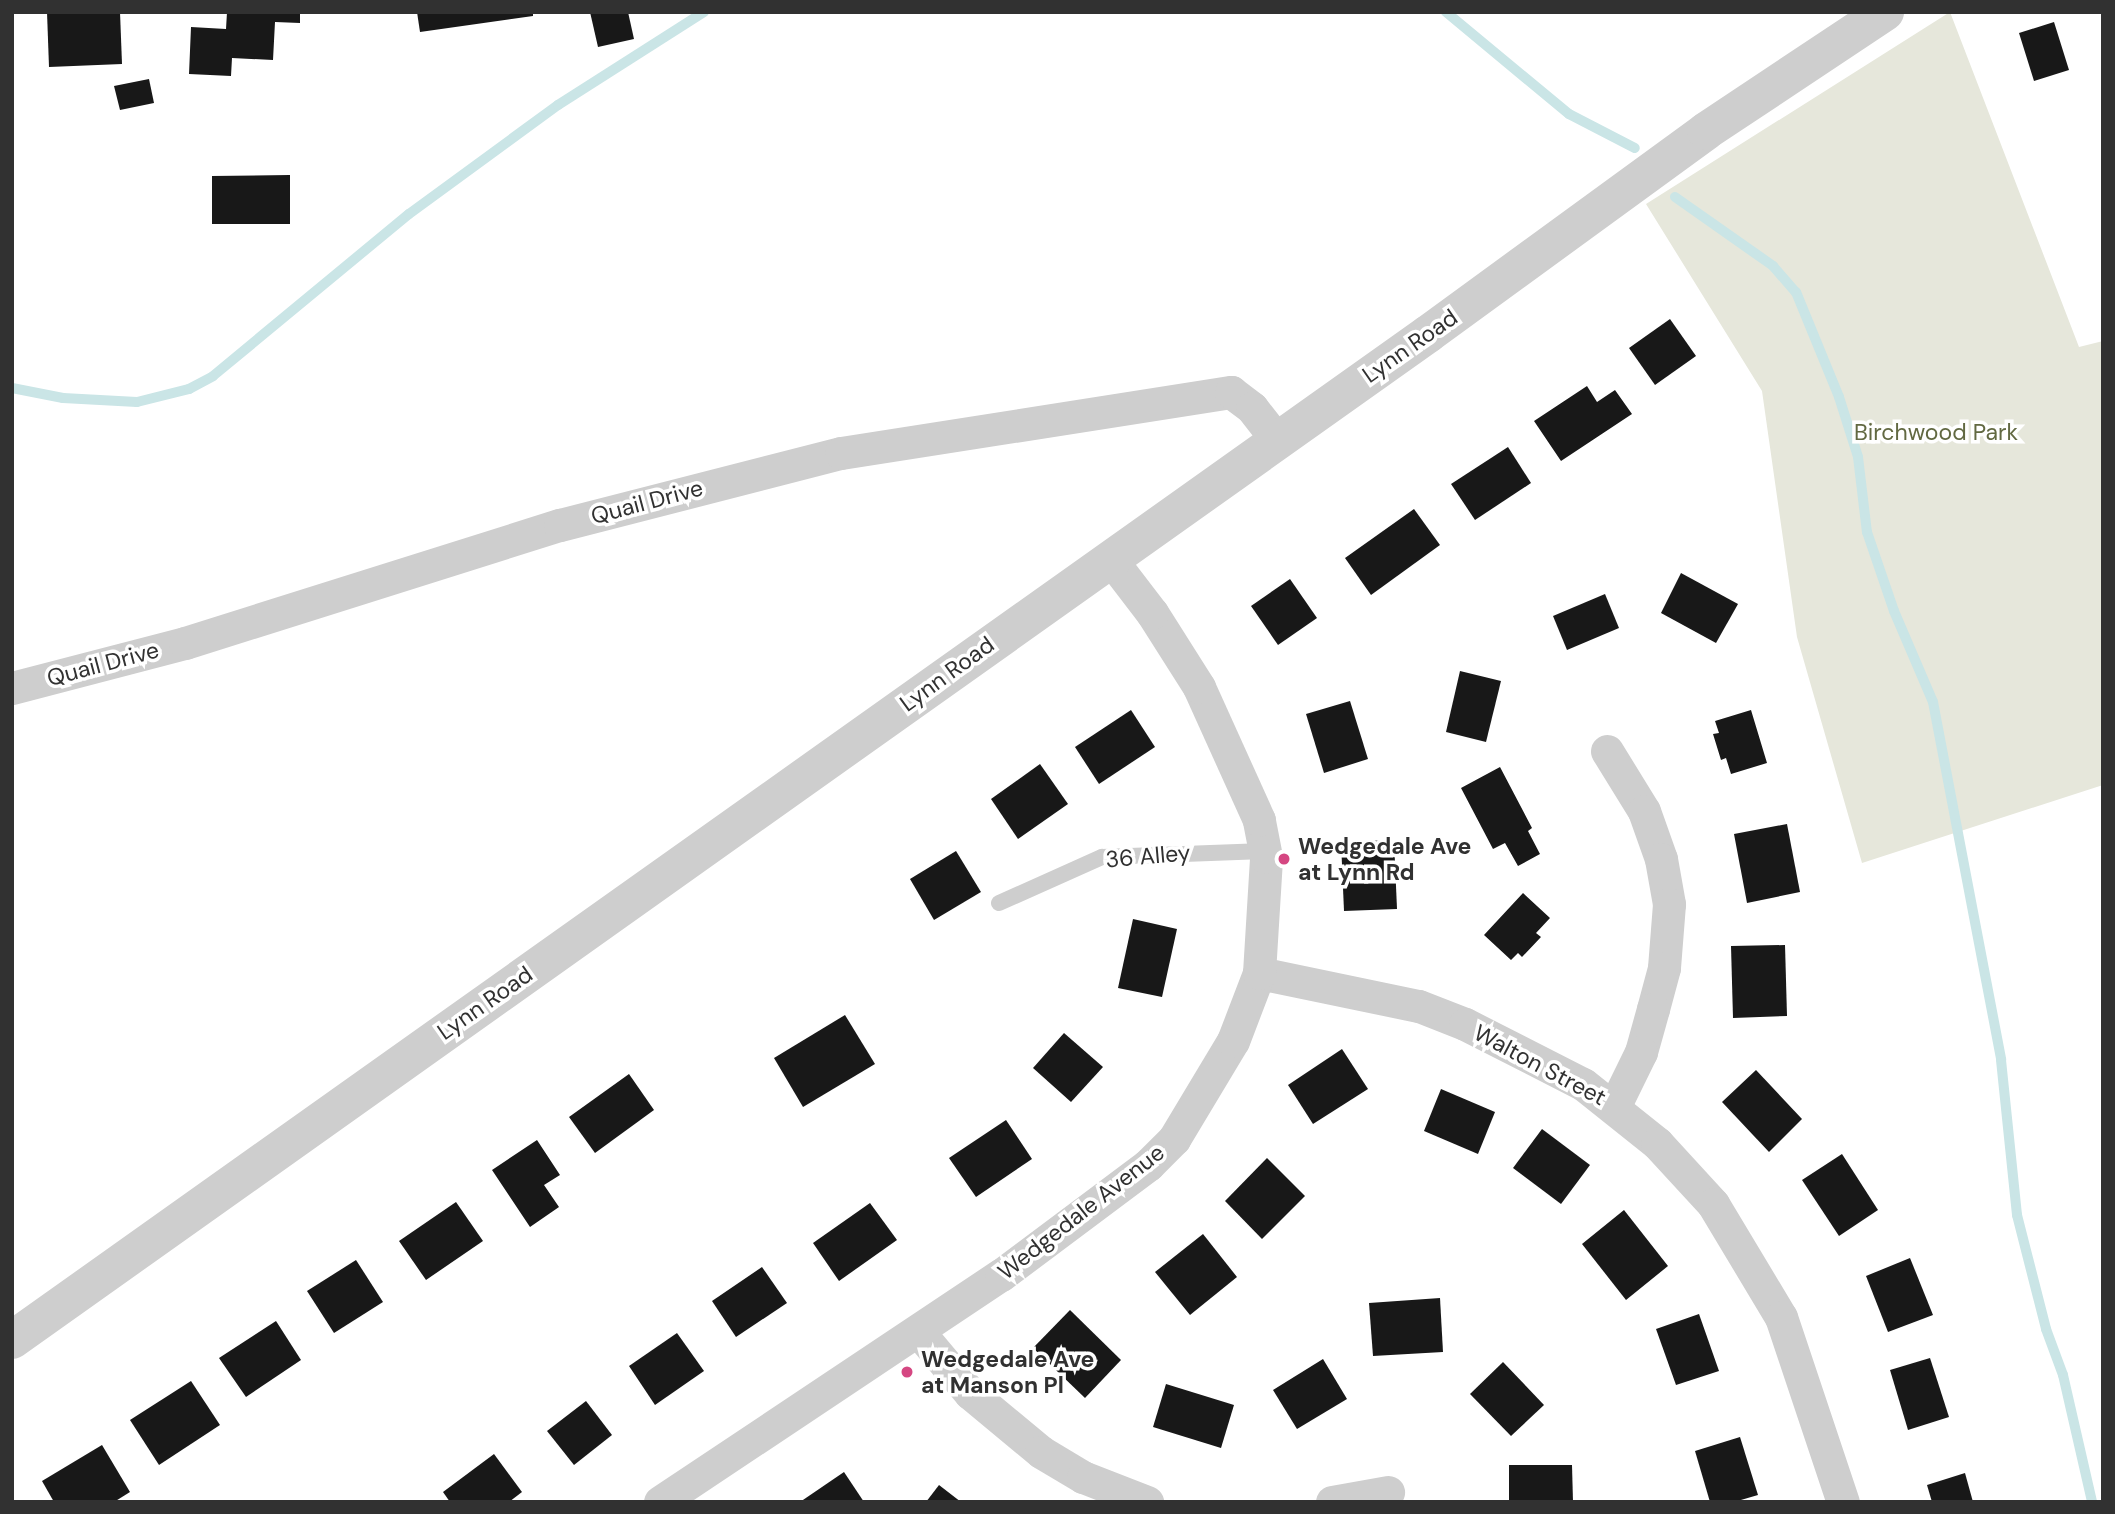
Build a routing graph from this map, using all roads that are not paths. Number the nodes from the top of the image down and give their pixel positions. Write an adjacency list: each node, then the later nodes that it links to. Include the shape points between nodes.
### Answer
1 (1885, 12): 2 (street, Lynn Road, via 1706,131)
2 (1276, 439): 3 (street, Lynn Road); 4 (street, Quail Drive, via 1252,408 1231,392 841,453 560,526 198,639)
3 (1110, 558): 6 (street, Wedgedale Avenue, via 1153,613 1199,687 1245,785); 11 (street, Lynn Road)
4 (12, 688)
5 (1607, 751): 9 (street, via 1644,811 1661,859 1669,904 1664,968 1654,1009 1641,1052)
6 (1265, 851): 7 (lane, 36 Alley, via 1102,857); 8 (street, Wedgedale Avenue)
7 (999, 903)
8 (1259, 973): 9 (street, Walton Street, via 1419,1006 1583,1083); 10 (street, Wedgedale Avenue, via 1233,1041 1174,1139 1061,1234)
9 (1615, 1105): 16 (street, Walton Street, via 1713,1204 1755,1268 1781,1317)
10 (918, 1331): 13 (street, Wedgedale Avenue); 14 (street, via 970,1393 1041,1452 1083,1477)
11 (12, 1340)
12 (1388, 1492): 15 (street)
13 (660, 1502)
14 (1147, 1502)
15 (1332, 1502)
16 (1843, 1502)

